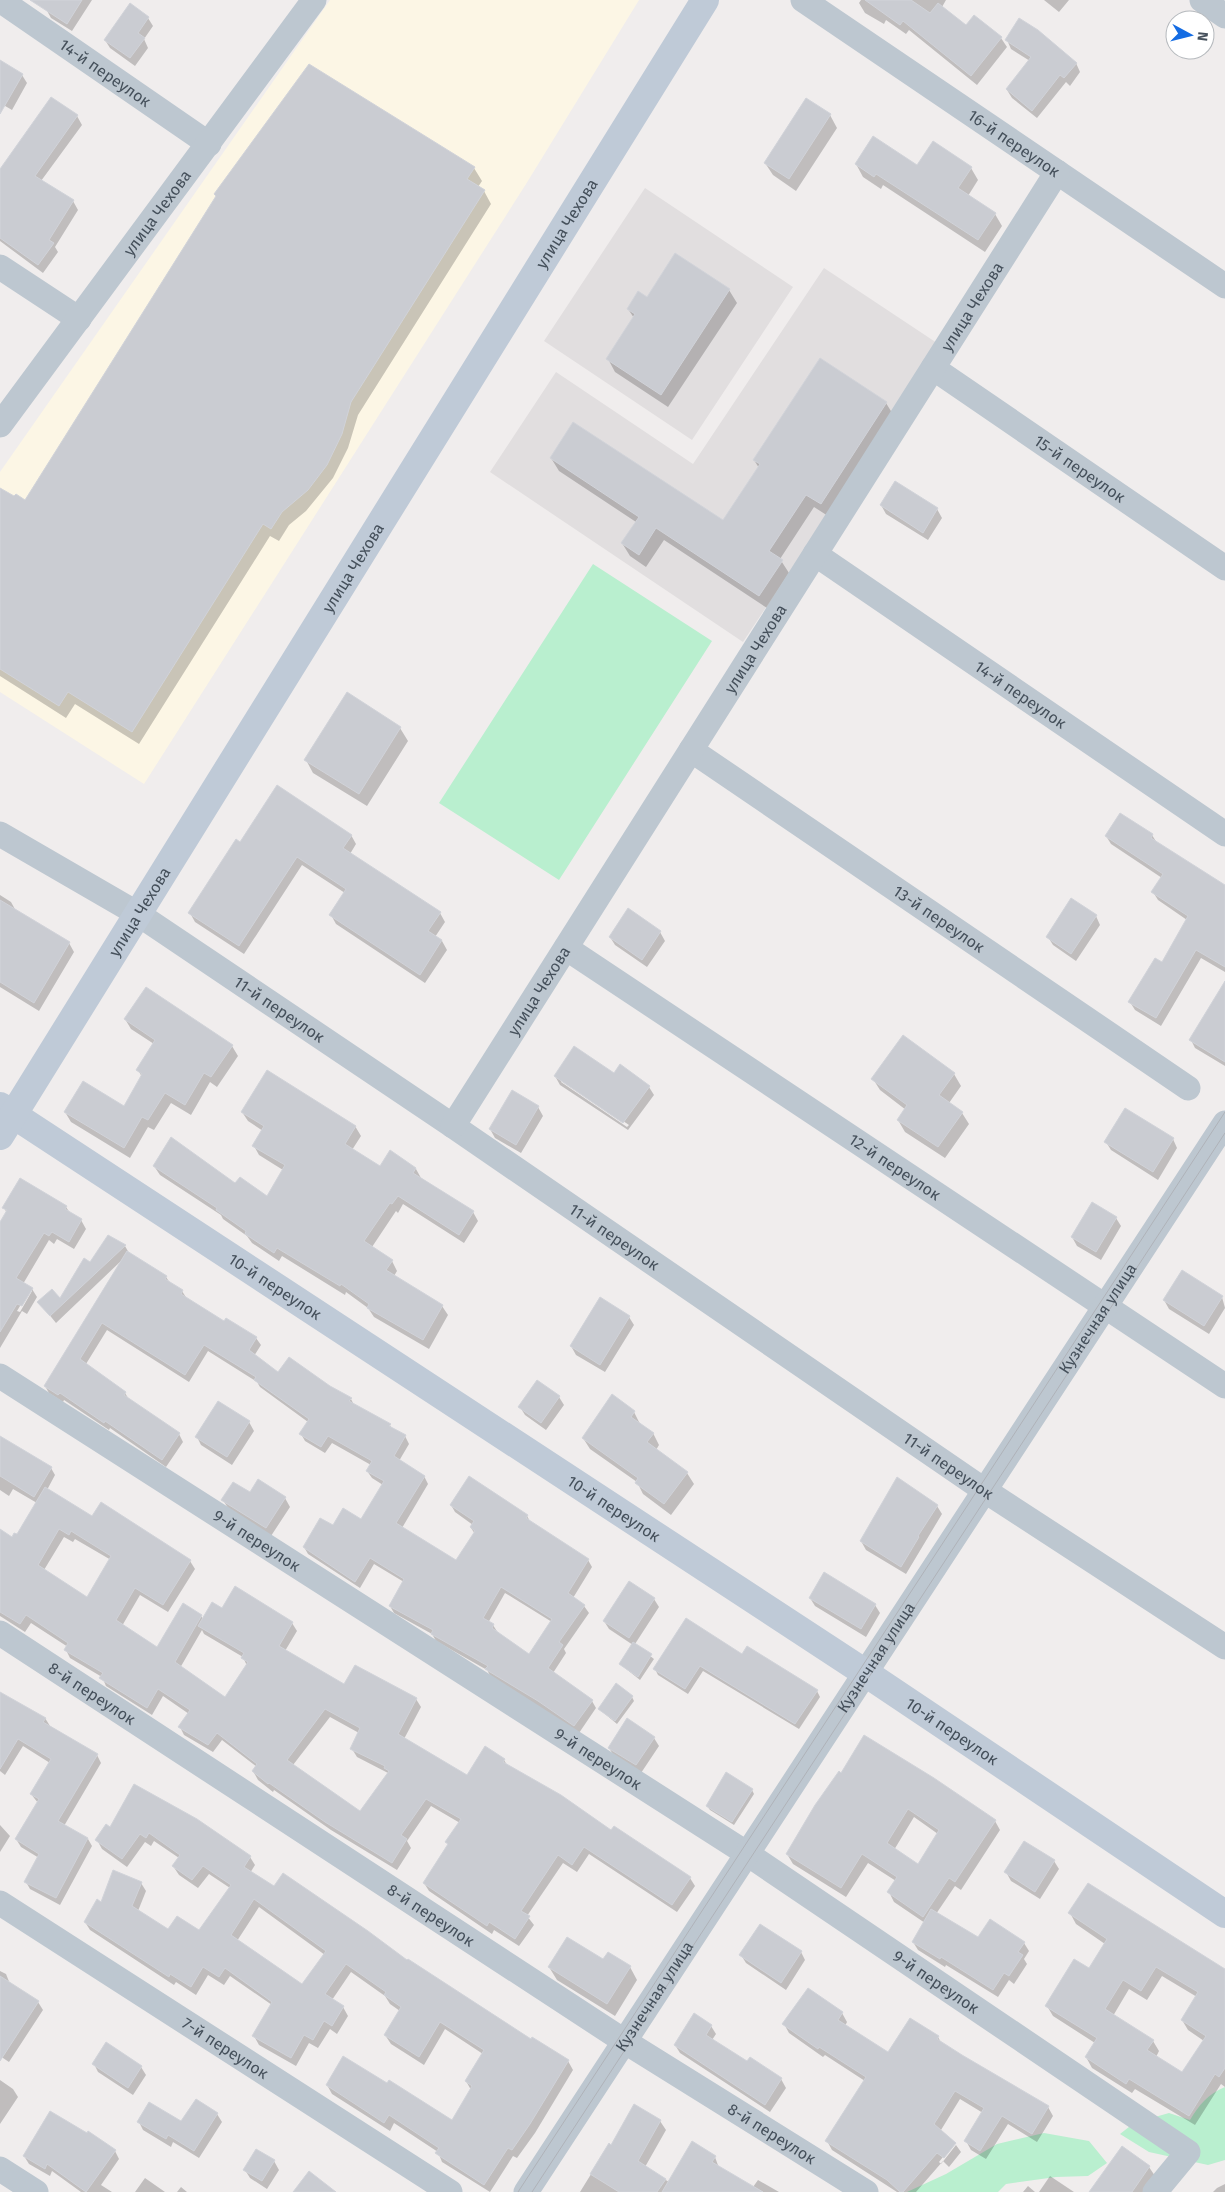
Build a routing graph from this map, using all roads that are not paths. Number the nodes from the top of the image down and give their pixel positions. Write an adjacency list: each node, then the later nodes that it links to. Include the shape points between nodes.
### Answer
1 (0, 0): 7 (street, 14-й переулок)
2 (314, 0): 7 (street, улица Чехова)
3 (705, 0): 19 (street, улица Чехова)
4 (804, 0): 8 (street, 16-й переулок)
5 (1202, 0): 6 (street)
6 (1225, 16)
7 (209, 144): 11 (street, улица Чехова)
8 (1057, 172): 10 (street, 16-й переулок); 12 (street, улица Чехова)
9 (0, 268): 11 (street)
10 (1225, 286)
11 (79, 319): 13 (street, улица Чехова)
12 (933, 368): 14 (street, улица Чехова); 15 (street, 15-й переулок)
13 (0, 426)
14 (816, 554): 16 (street, улица Чехова); 18 (street, 14-й переулок)
15 (1225, 568)
16 (691, 750): 20 (street, улица Чехова); 21 (street, 13-й переулок)
17 (0, 834): 19 (street, 11-й переулок)
18 (1225, 834)
19 (138, 914): 22 (street, улица Чехова); 24 (street, 11-й переулок)
20 (566, 948): 24 (street, улица Чехова); 25 (street, 12-й переулок)
21 (1188, 1088)
22 (4, 1119): 31 (street, 10-й переулок)
23 (1225, 1123): 25 (street, Кузнечная улица)
24 (453, 1126): 28 (street, 11-й переулок)
25 (1106, 1307): 27 (street, 12-й переулок); 28 (street, Кузнечная улица)
26 (0, 1376): 32 (street, 9-й переулок)
27 (1225, 1386)
28 (984, 1490): 30 (street, 11-й переулок); 31 (street, Кузнечная улица)
29 (0, 1633): 35 (street, 8-й переулок)
30 (1225, 1647)
31 (865, 1672): 32 (street, Кузнечная улица); 34 (street, 10-й переулок)
32 (746, 1853): 35 (street, Кузнечная улица); 41 (street, 9-й переулок, via 1188,2152)
33 (0, 1903): 38 (street, 7-й переулок)
34 (1225, 1914)
35 (624, 2041): 39 (street, Кузнечная улица); 40 (street, 8-й переулок)
36 (0, 2169): 37 (street)
37 (36, 2192)
38 (450, 2192)
39 (526, 2192)
40 (866, 2192)
41 (1155, 2192)

